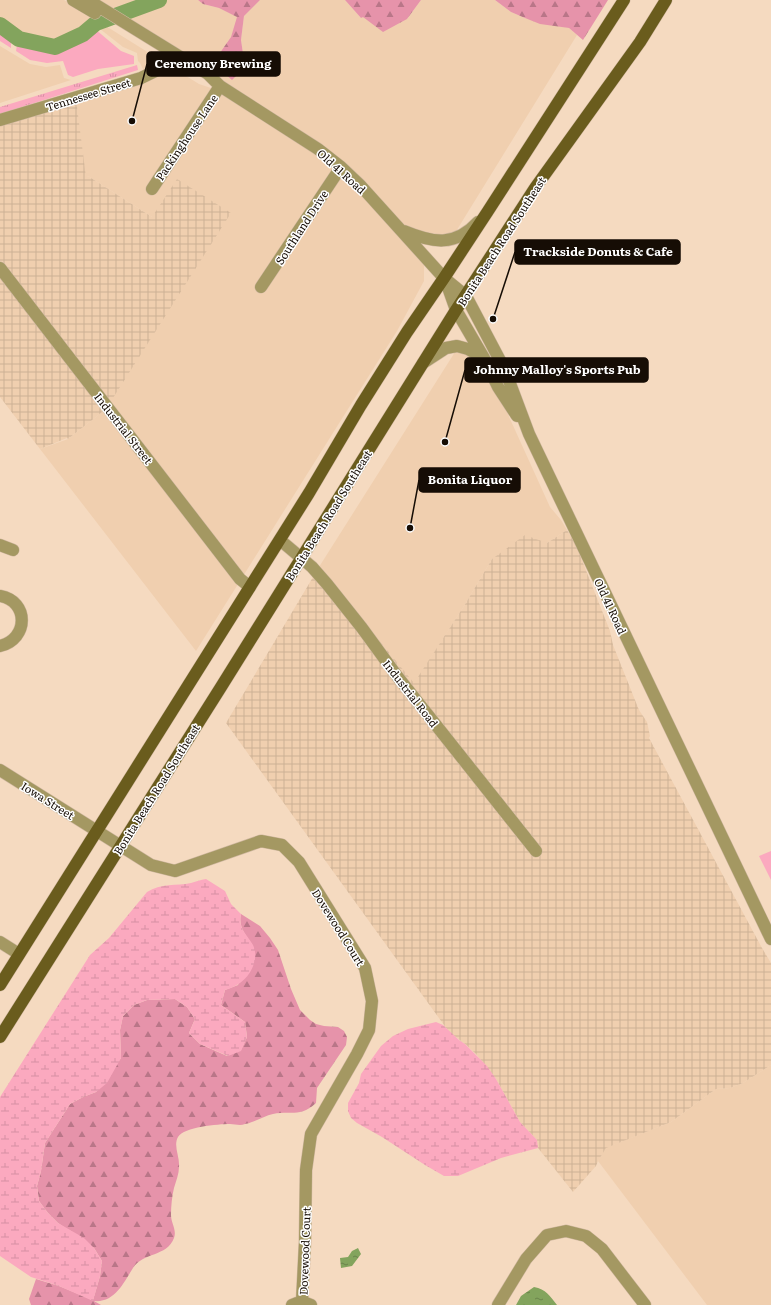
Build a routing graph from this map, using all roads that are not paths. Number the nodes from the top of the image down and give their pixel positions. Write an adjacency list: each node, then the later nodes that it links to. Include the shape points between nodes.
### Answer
1 (73, 0): 4 (street, Old 41 Road)
2 (624, 0): 11 (main road)
3 (666, 0): 16 (main road, Bonita Beach Road Southeast, via 640,42 535,188)
4 (87, 3): 5 (street, Old 41 Road)
5 (129, 29): 6 (street, Old 41 Road); 7 (street, Old 41 Road, via 208,74)
6 (174, 62): 7 (street, Old 41 Road, via 201,80); 8 (street, Tennessee Street, via 141,78)
7 (220, 86): 9 (street, Old 41 Road, via 314,146); 10 (street, Packinghouse Lane)
8 (0, 120)
9 (341, 167): 12 (street, Old 41 Road); 15 (street, Southland Drive)
10 (152, 189)
11 (488, 211): 12 (street, via 470,231 451,240 421,238); 14 (main road)
12 (399, 228): 14 (street, Old 41 Road)
13 (0, 268): 25 (street, Industrial Street, via 240,579)
14 (444, 278): 16 (street, Old 41 Road); 17 (street, Old 41 Road); 21 (main road, via 361,405)
15 (261, 287)
16 (466, 296): 17 (main road, Bonita Beach Road Southeast); 20 (street, Old 41 Road, via 505,370)
17 (456, 310): 18 (street, Old 41 Road); 19 (main road, Bonita Beach Road Southeast)
18 (484, 358): 19 (street, via 457,346 446,348); 20 (street, Old 41 Road, via 498,388)
19 (423, 363): 24 (main road, Bonita Beach Road Southeast)
20 (529, 434): 32 (street, Old 41 Road)
21 (280, 540): 24 (street, Industrial Road); 25 (main road)
22 (0, 545): 23 (street)
23 (13, 550)
24 (301, 558): 30 (main road, Bonita Beach Road Southeast); 31 (street, Industrial Road, via 338,597 397,676)
25 (250, 587): 29 (main road)
26 (0, 596): 27 (street, via 15,605 22,623 14,638)
27 (0, 646)
28 (0, 770): 29 (street, Iowa Street)
29 (97, 831): 30 (street, Dovewood Court); 34 (main road)
30 (121, 845): 36 (main road, Bonita Beach Road Southeast); 37 (street, Dovewood Court, via 151,865 175,871 261,841 282,845 299,862 365,968 372,1001 369,1030 311,1134 306,1170)
31 (536, 851)
32 (771, 939)
33 (0, 942): 34 (street)
34 (19, 954): 35 (main road)
35 (0, 985)
36 (0, 1037)
37 (302, 1304)
38 (498, 1305): 39 (street, via 526,1259 547,1235 566,1230 586,1236 602,1249)
39 (645, 1305)

